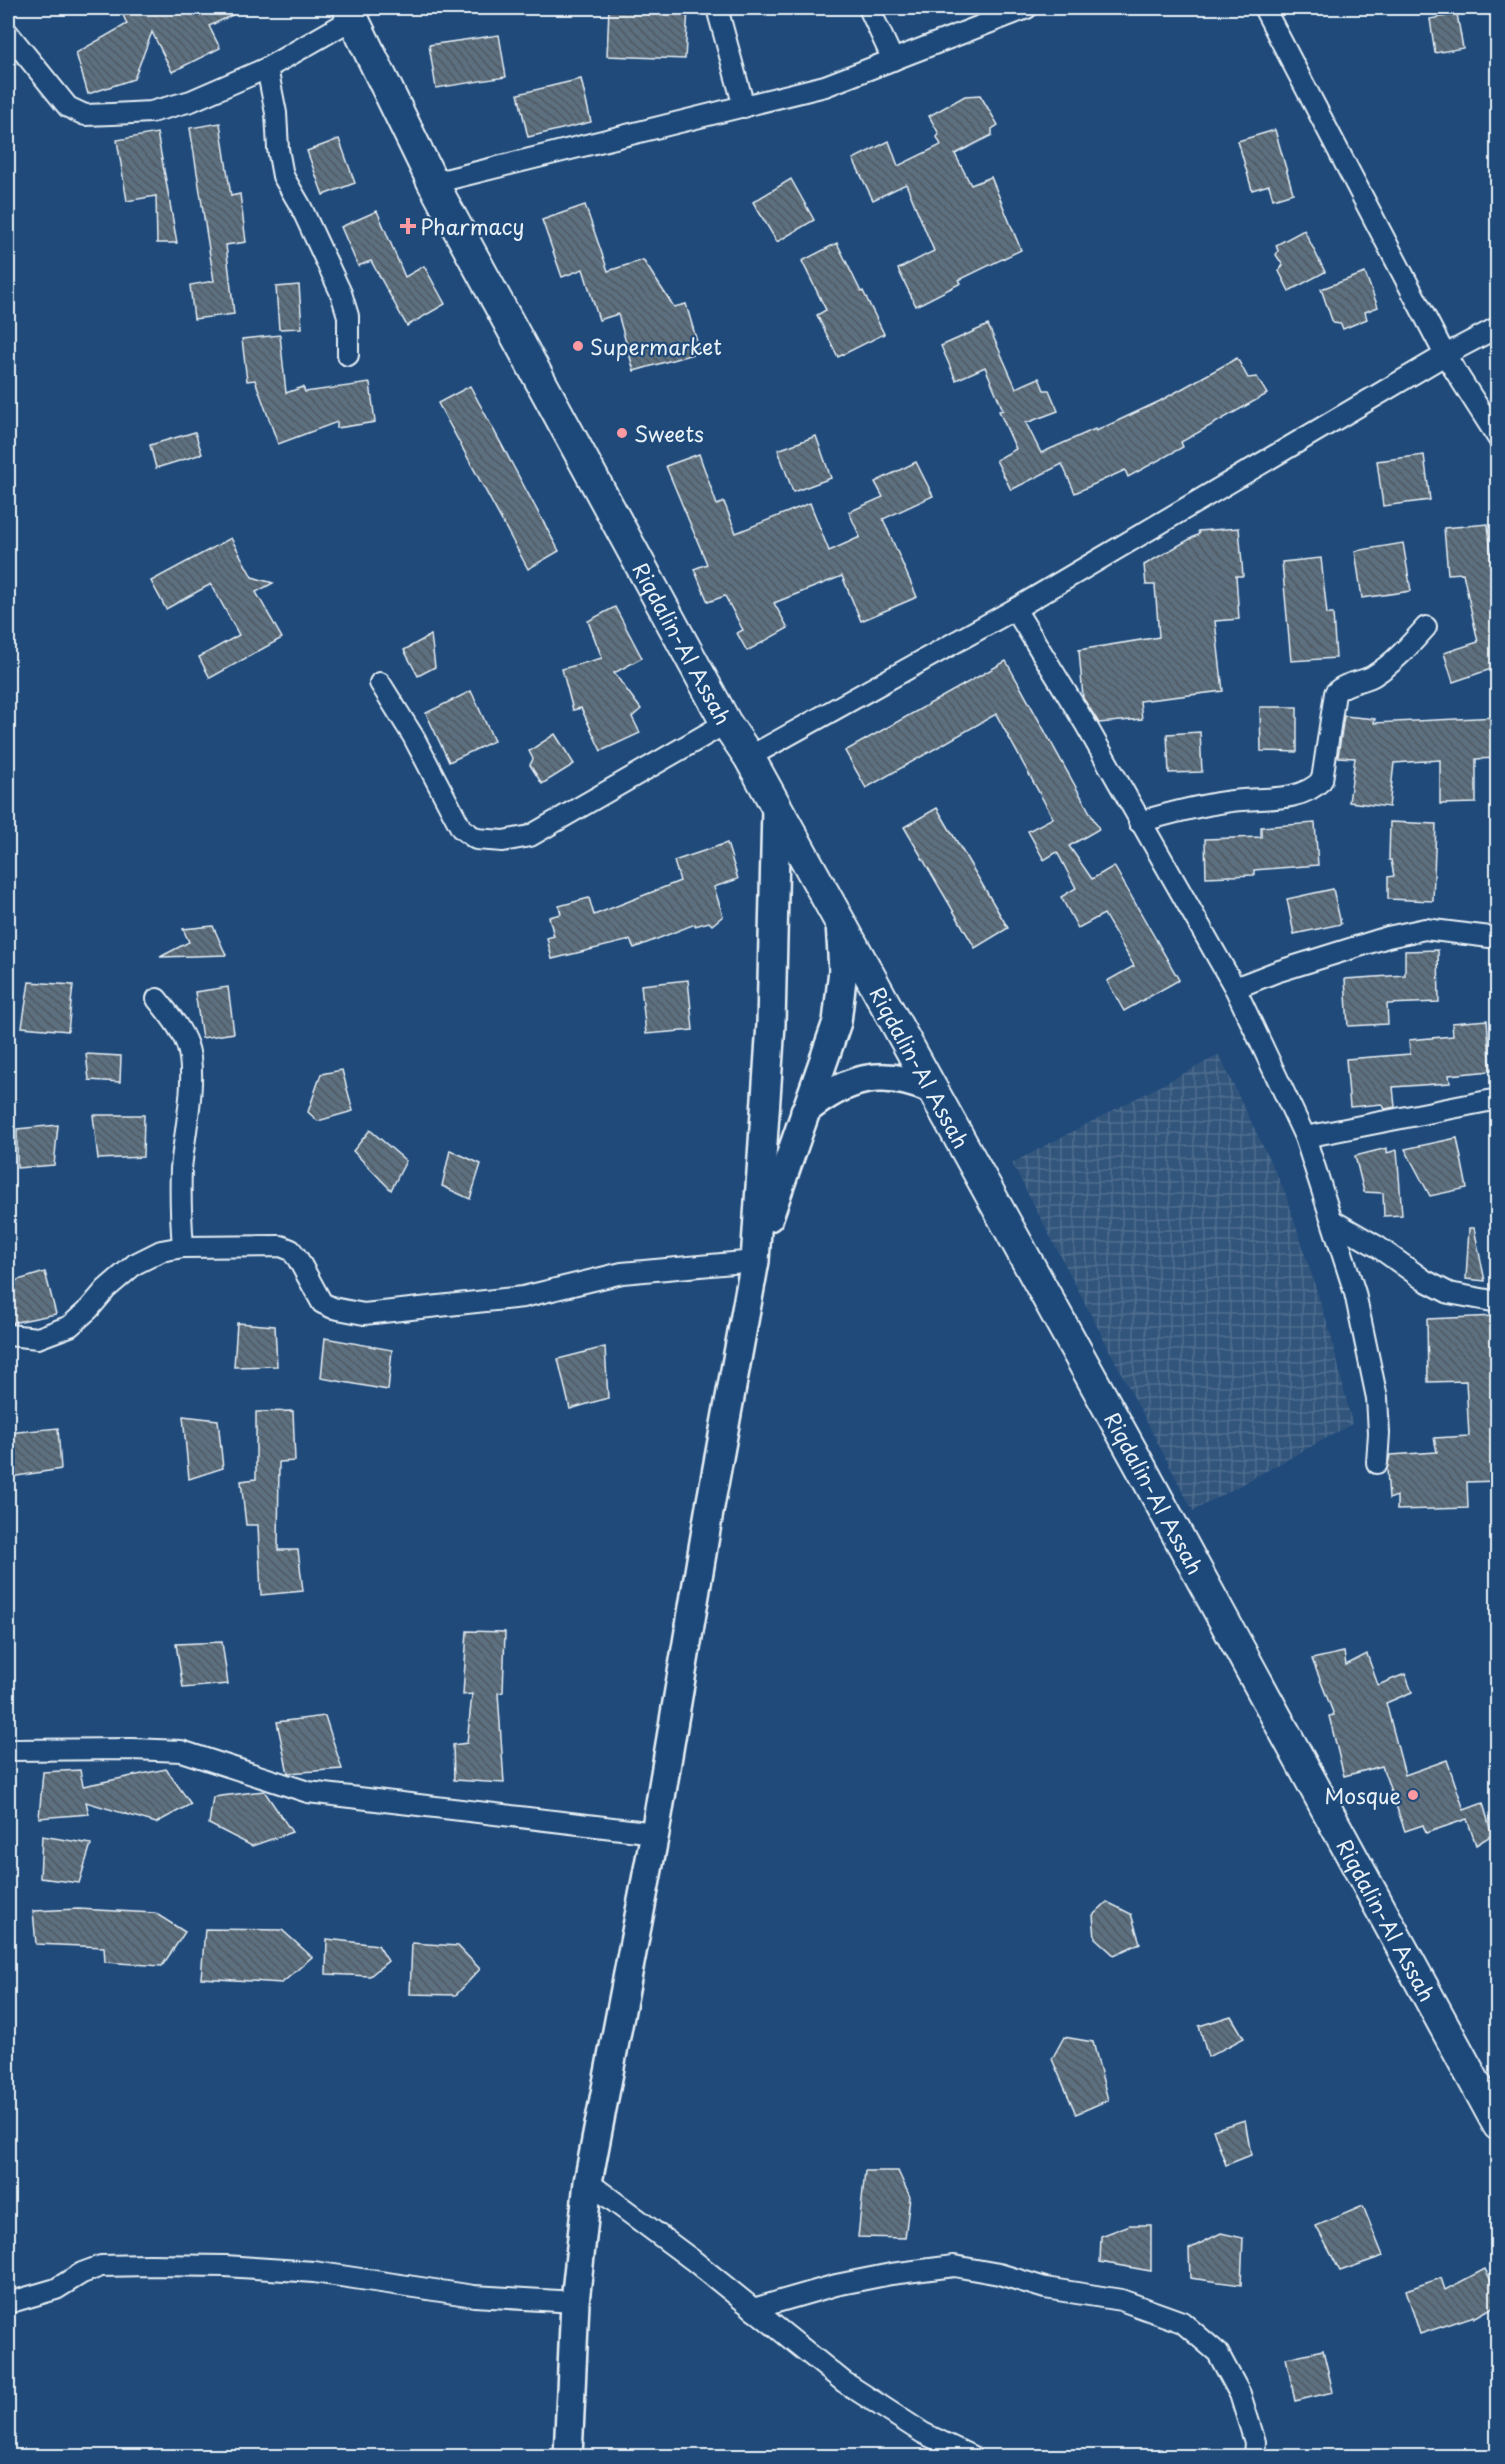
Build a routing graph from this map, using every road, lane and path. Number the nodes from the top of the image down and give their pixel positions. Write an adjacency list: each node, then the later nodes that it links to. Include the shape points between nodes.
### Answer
1 (717, 8): 9 (street)
2 (869, 8): 7 (street)
3 (1027, 8): 7 (street)
4 (1264, 8): 13 (street)
5 (351, 13): 8 (street); 10 (main road, Riqdalin-Al Assah)
6 (8, 33): 8 (street, via 68,107 85,116 151,112)
7 (893, 60): 9 (street, via 825,87)
8 (267, 68): 12 (street, via 283,176 341,293 348,316)
9 (744, 107): 10 (street)
10 (433, 183): 18 (main road, Riqdalin-Al Assah)
11 (1497, 327): 13 (street)
12 (348, 355)
13 (1445, 355): 14 (street); 15 (street)
14 (1497, 438)
15 (1015, 609): 19 (street); 21 (street)
16 (1426, 627): 21 (street, via 1389,665 1335,693 1322,780 1313,789 1296,796 1226,801)
17 (380, 683): 18 (street, via 413,736 456,820 476,839 503,841 530,836)
18 (726, 723): 19 (main road, Riqdalin-Al Assah)
19 (749, 757): 20 (main road, Riqdalin-Al Assah)
20 (776, 808): 22 (main road, Riqdalin-Al Assah); 32 (street, via 771,1024)
21 (1139, 822): 24 (street)
22 (840, 922): 26 (main road, Riqdalin-Al Assah); 28 (street, via 842,999)
23 (1497, 938): 24 (street, via 1425,929 1388,937)
24 (1234, 988): 29 (street)
25 (157, 999): 31 (street, via 187,1045 191,1065 181,1168)
26 (932, 1090): 28 (street, via 910,1080 878,1078 828,1092); 38 (main road, Riqdalin-Al Assah)
27 (1497, 1099): 29 (street)
28 (805, 1111): 32 (street)
29 (1305, 1137): 30 (street)
30 (1333, 1221): 33 (street, via 1449,1293); 35 (street, via 1355,1293 1377,1398)
31 (183, 1247): 32 (street, via 281,1246 298,1259 322,1303 364,1314 523,1297 622,1273); 34 (street, via 161,1251 135,1264 70,1326 38,1338)
32 (755, 1261): 37 (street)
33 (1497, 1302)
34 (8, 1335)
35 (1377, 1463)
36 (8, 1750): 37 (street, via 181,1751 308,1792)
37 (655, 1833): 39 (street)
38 (1497, 2125)
39 (588, 2182): 40 (street); 42 (street)
40 (575, 2302): 41 (street, via 474,2296 314,2272 149,2265 100,2266 56,2289); 43 (street)
41 (8, 2303)
42 (753, 2309): 44 (street, via 844,2382 923,2433); 45 (street, via 836,2285 954,2266 1045,2288 1121,2300 1182,2322 1218,2353 1240,2394 1255,2442)
43 (568, 2457)
44 (971, 2457)
45 (1254, 2457)

